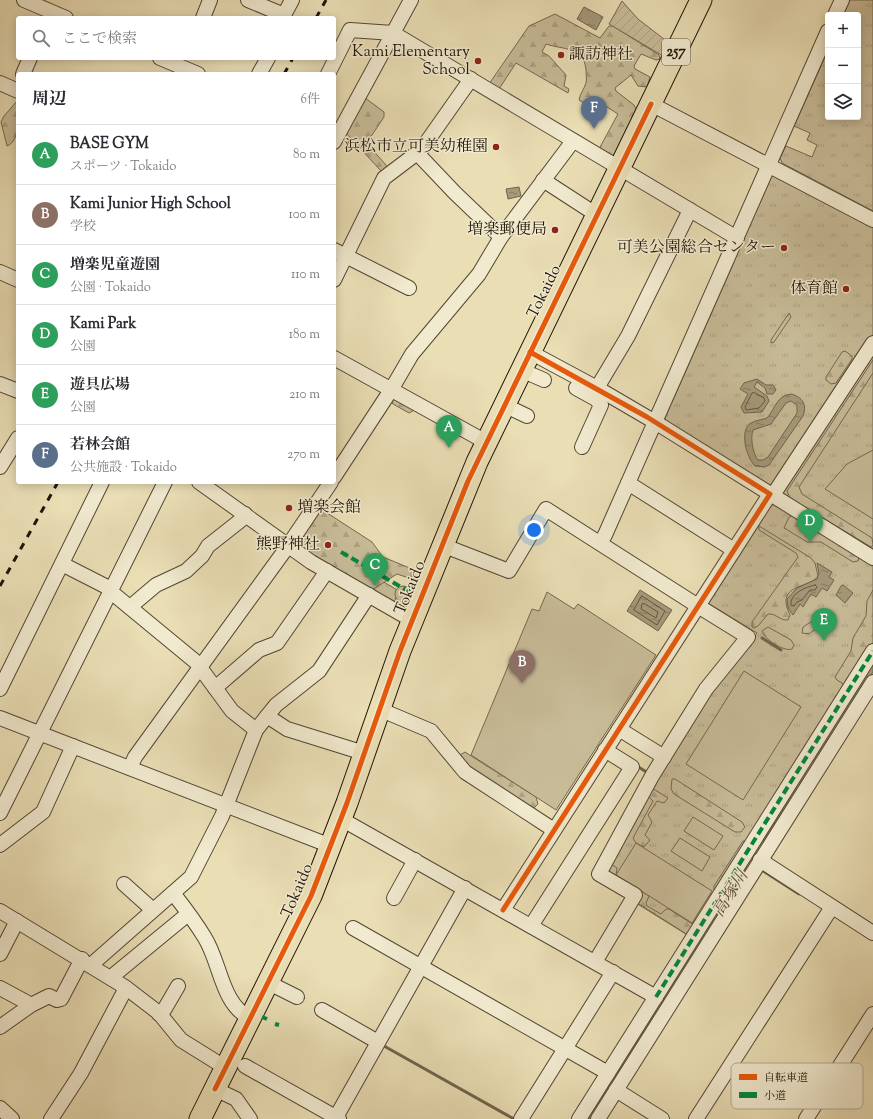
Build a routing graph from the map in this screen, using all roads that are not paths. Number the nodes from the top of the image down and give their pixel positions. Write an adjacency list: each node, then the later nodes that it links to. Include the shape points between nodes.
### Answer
1 (24, 0): 8 (street)
2 (210, 0): 11 (street)
3 (248, 0): 12 (street)
4 (292, 0): 13 (street)
5 (411, 0): 14 (street)
6 (701, 0): 29 (highway, Tokaido / 257)
7 (842, 0): 9 (street)
8 (51, 10): 10 (street)
9 (836, 12)
10 (62, 16)
11 (204, 16)
12 (282, 16)
13 (284, 16)
14 (393, 32): 16 (street, via 344,29); 26 (street); 30 (street)
15 (825, 38): 33 (street)
16 (336, 52)
17 (29, 60): 22 (street)
18 (166, 60): 21 (street)
19 (267, 60): 24 (street)
20 (333, 60): 25 (street)
21 (182, 66): 23 (street)
22 (24, 72)
23 (194, 72)
24 (260, 72)
25 (329, 72)
26 (471, 79): 31 (street); 32 (street)
27 (0, 83): 28 (street)
28 (16, 89)
29 (651, 104): 33 (street); 34 (highway, Tokaido / 257)
30 (336, 138)
31 (573, 141): 34 (street); 35 (street)
32 (417, 153): 39 (street, via 454,194); 41 (street, via 384,178)
33 (769, 165): 38 (street); 40 (street)
34 (620, 168): 36 (street); 37 (highway, Tokaido / 257)
35 (543, 180): 37 (street); 39 (street)
36 (690, 210): 40 (street); 52 (street, via 628,336)
37 (597, 215): 48 (highway, Tokaido / 257)
38 (873, 220)
39 (501, 237): 54 (street, via 479,274 412,354)
40 (737, 238): 57 (street)
41 (340, 253): 42 (street); 45 (street)
42 (336, 271)
43 (0, 272): 44 (street)
44 (16, 279)
45 (409, 288)
46 (873, 343): 68 (street)
47 (336, 359): 54 (street)
48 (526, 361): 49 (street); 51 (street); 55 (highway, Tokaido / 257)
49 (544, 380)
50 (0, 384): 53 (street)
51 (576, 387): 52 (street); 60 (street, via 601,405)
52 (597, 388): 57 (street)
53 (16, 390)
54 (391, 390): 59 (street); 62 (street)
55 (504, 405): 56 (street); 59 (highway, Tokaido / 257)
56 (527, 416)
57 (655, 422): 63 (street); 68 (street)
58 (16, 441): 61 (street)
59 (486, 442): 70 (highway, Tokaido / 257)
60 (582, 447)
61 (0, 467)
62 (336, 474)
63 (628, 483): 71 (street); 73 (street)
64 (101, 484): 75 (street)
65 (163, 484): 77 (street)
66 (202, 484): 69 (street)
67 (329, 484): 72 (street)
68 (771, 494): 73 (street); 74 (street)
69 (245, 514): 72 (street); 80 (street, via 208,546 202,556 186,571 156,585)
70 (442, 544): 71 (street, via 509,571 546,509); 81 (highway, Tokaido / 257)
71 (600, 544): 79 (street)
72 (288, 546): 76 (street); 83 (street)
73 (734, 550): 79 (street)
74 (873, 558)
75 (62, 564): 77 (street); 86 (street)
76 (327, 571): 78 (street); 85 (street, via 277,643 259,650)
77 (110, 591): 80 (street); 92 (street)
78 (369, 595): 81 (street); 88 (street, via 319,671 276,705)
79 (698, 606): 90 (street); 96 (street, via 748,637 706,689)
80 (130, 607): 83 (street)
81 (413, 619): 87 (highway, Tokaido / 257)
82 (873, 651): 130 (street)
83 (200, 667): 85 (street); 97 (street, via 135,757)
84 (873, 682): 105 (street)
85 (215, 688): 91 (street, via 232,711)
86 (0, 689)
87 (379, 709): 95 (highway, Tokaido / 257); 101 (street, via 431,731 466,772)
88 (267, 716): 91 (street); 95 (street, via 287,729)
89 (0, 718): 92 (street)
90 (619, 729): 94 (street); 96 (street)
91 (256, 730): 98 (street)
92 (40, 733): 93 (street); 99 (street)
93 (73, 746): 97 (street); 102 (street, via 43,812)
94 (605, 750): 101 (street); 116 (street, via 632,767)
95 (364, 753): 100 (highway, Tokaido / 257)
96 (664, 757): 121 (street, via 599,874 635,895)
97 (130, 768): 98 (street)
98 (226, 805): 103 (street); 108 (street, via 191,877)
99 (0, 813)
100 (340, 820): 103 (highway, Tokaido / 257); 104 (street)
101 (554, 830): 113 (street)
102 (0, 845)
103 (331, 846): 125 (highway, Tokaido / 257, via 305,911)
104 (415, 860): 107 (street); 109 (street)
105 (760, 860): 110 (street); 145 (street)
106 (124, 884): 112 (street)
107 (465, 888): 113 (street); 122 (street)
108 (173, 893): 112 (street); 114 (street)
109 (394, 898)
110 (832, 907): 118 (street); 139 (street)
111 (0, 910): 115 (street)
112 (153, 910): 120 (street)
113 (503, 910): 116 (street)
114 (188, 914): 124 (street); 135 (street, via 206,939 233,1004 243,1015)
115 (17, 921): 119 (street); 120 (street)
116 (531, 926): 121 (street)
117 (353, 928): 122 (street)
118 (873, 933)
119 (0, 954)
120 (87, 962): 124 (street); 131 (street, via 61,999 49,996)
121 (595, 962): 123 (street)
122 (421, 966): 137 (street); 138 (street)
123 (613, 972): 130 (street); 138 (street)
124 (112, 979): 128 (street)
125 (269, 983): 129 (street); 135 (highway, Tokaido / 257)
126 (178, 986): 133 (street)
127 (0, 988): 131 (street)
128 (126, 988): 133 (street); 150 (street, via 82,1073)
129 (297, 997)
130 (656, 997): 143 (street)
131 (29, 1006): 136 (street)
132 (322, 1010): 137 (street)
133 (159, 1014): 142 (street, via 181,1040)
134 (873, 1014): 140 (street)
135 (251, 1019): 142 (highway, Tokaido / 257)
136 (0, 1027)
137 (378, 1042): 148 (street)
138 (566, 1048): 143 (street); 153 (street)
139 (732, 1063)
140 (842, 1063)
141 (731, 1064): 157 (street)
142 (235, 1067): 144 (highway, Tokaido / 257); 148 (street)
143 (608, 1073): 154 (street)
144 (215, 1089): 151 (highway, Tokaido / 257); 152 (street, via 236,1100)
145 (616, 1090): 155 (street); 156 (street)
146 (0, 1108): 149 (street)
147 (812, 1109): 158 (street)
148 (337, 1118)
149 (12, 1119)
150 (51, 1119)
151 (200, 1119)
152 (250, 1119)
153 (521, 1119)
154 (579, 1119)
155 (598, 1119)
156 (662, 1119)
157 (696, 1119)
158 (806, 1119)

